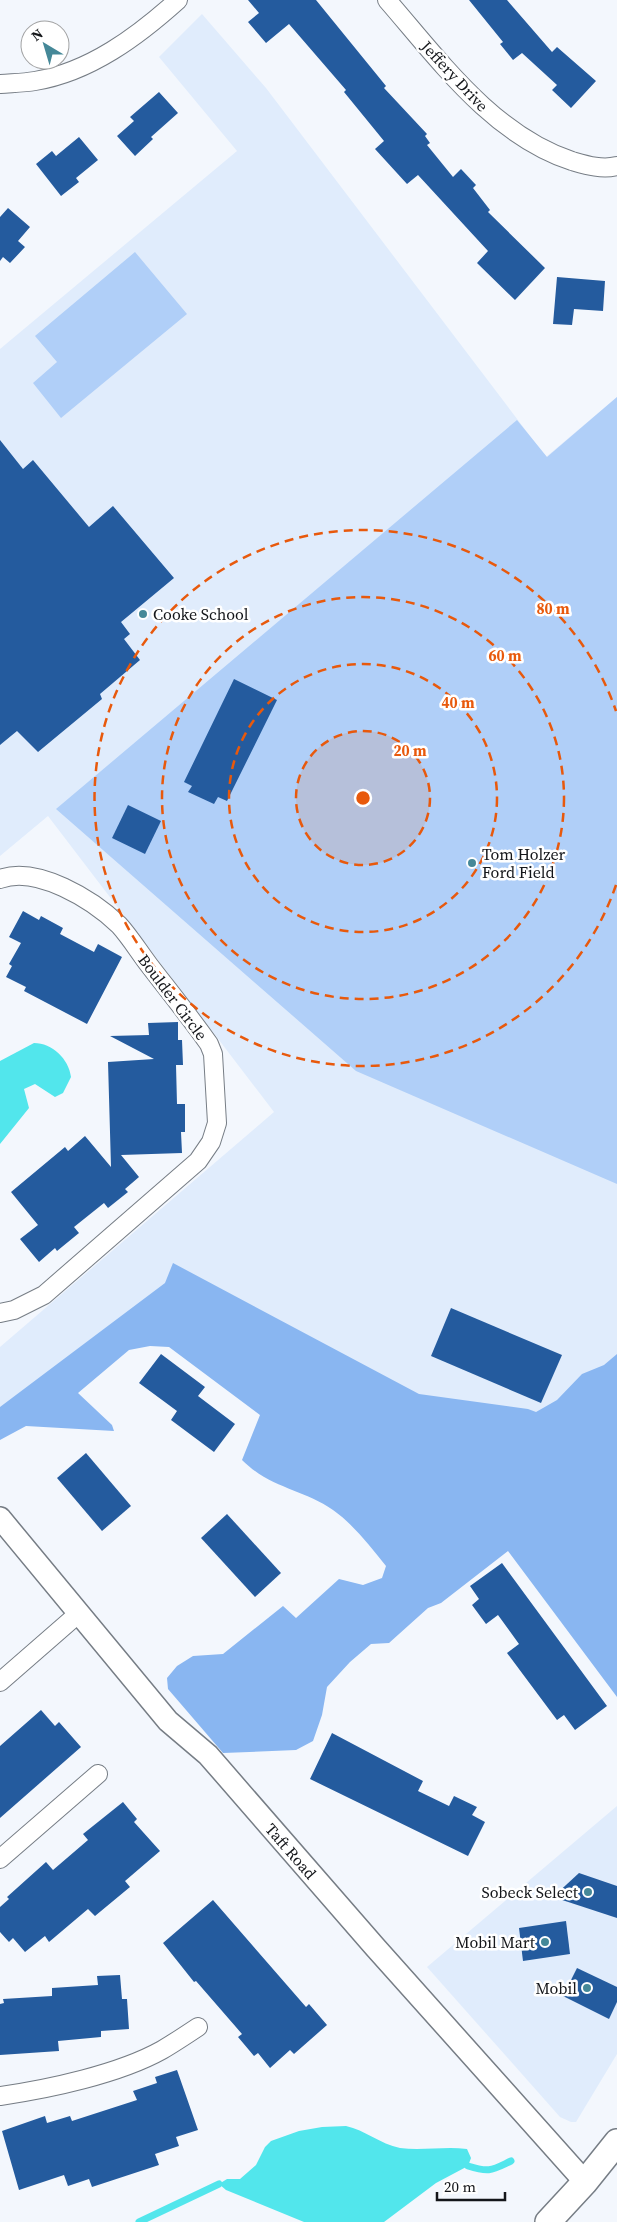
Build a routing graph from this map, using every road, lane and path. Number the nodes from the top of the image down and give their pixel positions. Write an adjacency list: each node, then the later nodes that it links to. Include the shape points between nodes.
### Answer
1 (178, 0): 3 (street, via 130,39 99,58 36,81)
2 (387, 0): 4 (street, Jeffery Drive, via 473,97 530,143 546,152 589,166)
3 (0, 84)
4 (617, 166)
5 (0, 879): 6 (street, Boulder Circle, via 26,875 68,890 120,926 209,1044 213,1054 217,1123 211,1142 198,1162 44,1294 14,1310)
6 (0, 1313)
7 (0, 1518): 8 (street, Taft Road)
8 (78, 1614): 9 (street); 15 (street, Taft Road, via 168,1721 208,1755)
9 (0, 1682)
10 (98, 1774): 11 (street)
11 (0, 1860)
12 (198, 2027): 13 (street, via 161,2050 101,2074)
13 (0, 2096)
14 (617, 2142): 15 (main road)
15 (585, 2182): 16 (main road)
16 (548, 2222)

